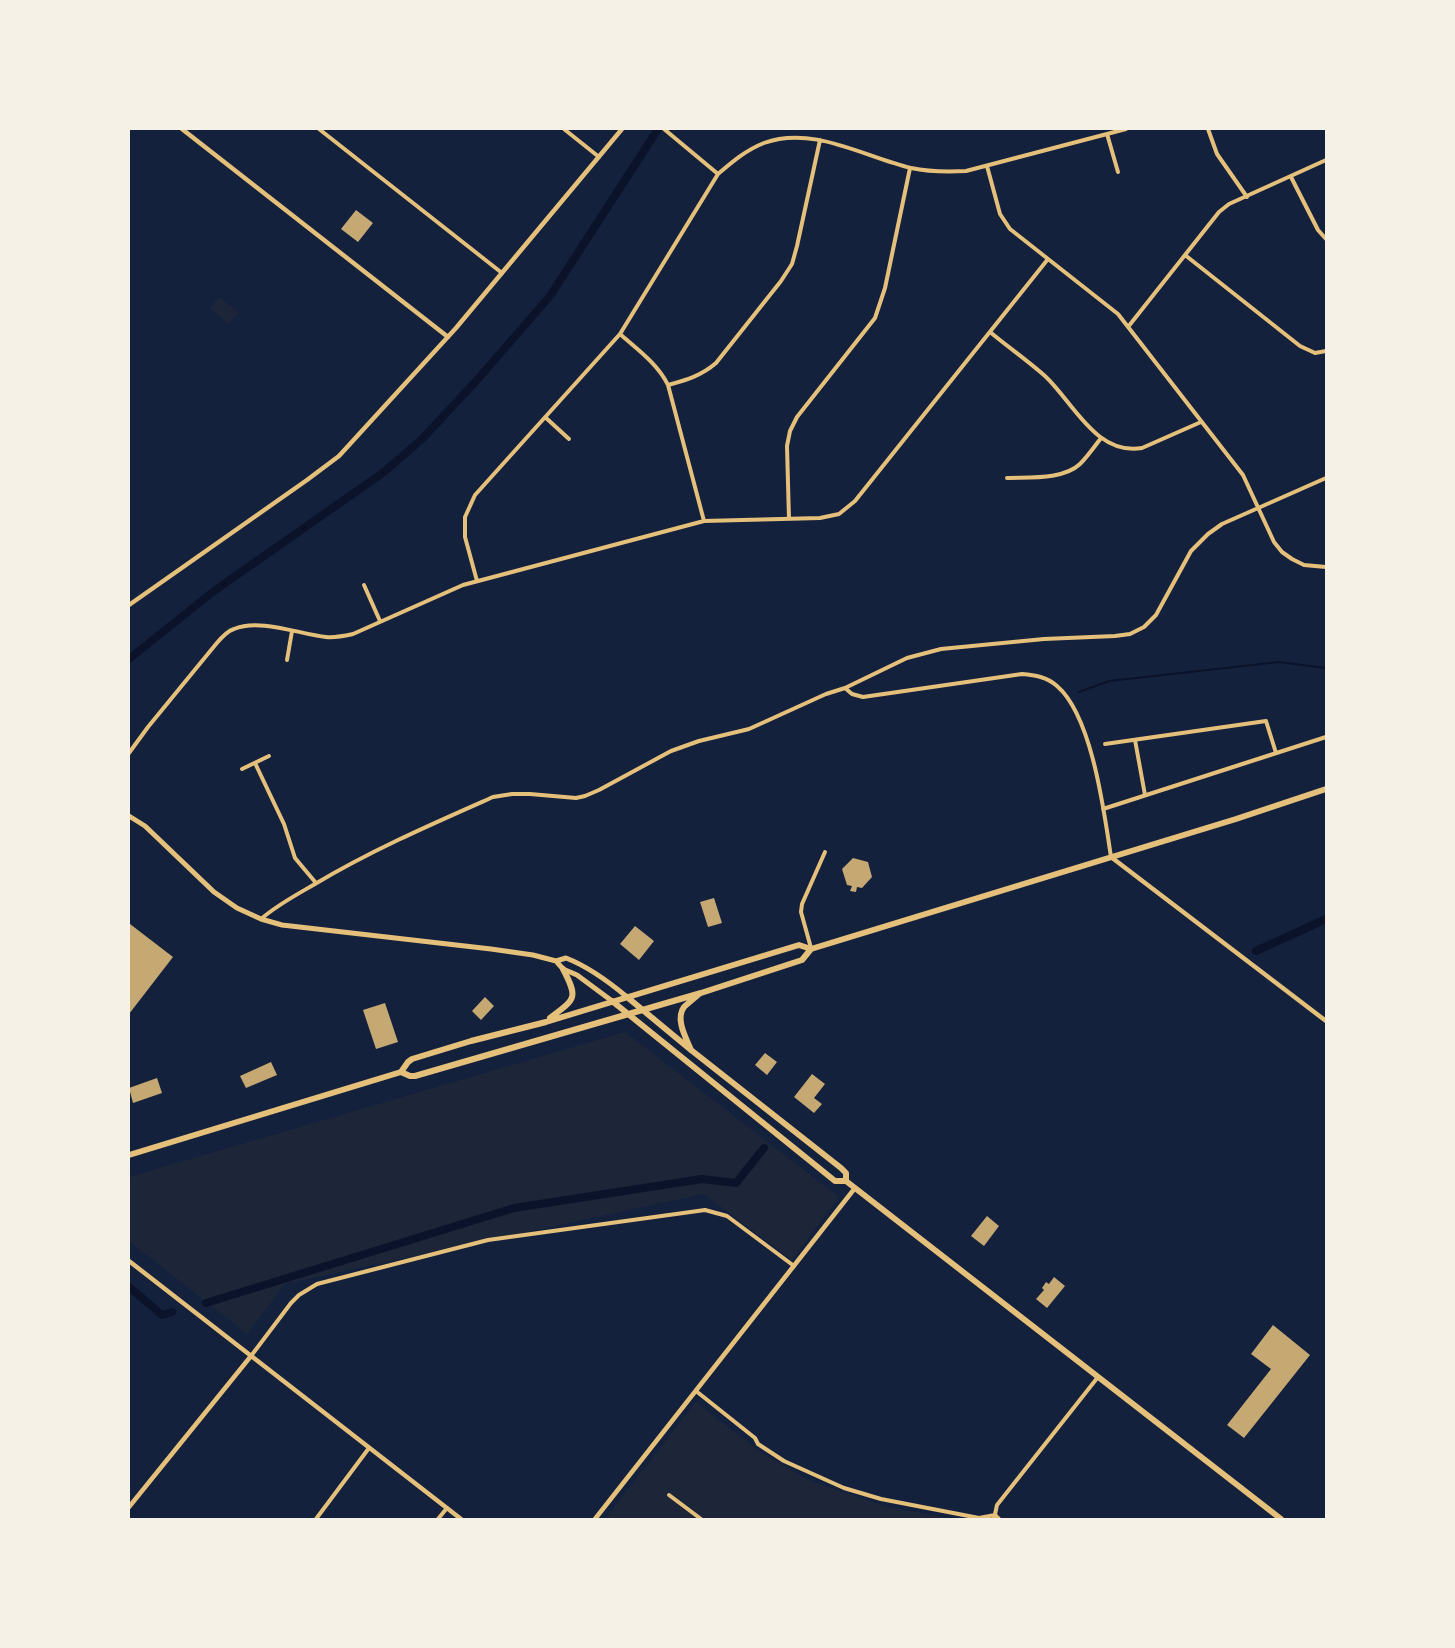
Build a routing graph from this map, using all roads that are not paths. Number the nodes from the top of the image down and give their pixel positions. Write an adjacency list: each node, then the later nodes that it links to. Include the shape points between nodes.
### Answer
1 (182, 129): 25 (street)
2 (319, 129): 21 (street)
3 (564, 129): 10 (street)
4 (622, 129): 10 (street)
5 (1126, 129): 8 (street)
6 (1208, 129): 17 (street, via 1217,154)
7 (666, 130): 15 (street)
8 (1107, 134): 12 (street); 14 (street)
9 (820, 140): 13 (street); 15 (street, via 797,137 765,142 740,155); 27 (street, via 792,264 716,363 692,378)
10 (599, 157): 21 (street)
11 (1326, 160): 16 (street)
12 (987, 166): 13 (street, via 939,173); 20 (street, via 1000,214 1010,229)
13 (910, 168): 35 (street, via 875,318 790,431)
14 (1118, 172)
15 (718, 174): 24 (street)
16 (1292, 177): 17 (street); 18 (street)
17 (1247, 196): 19 (street, via 1219,212)
18 (1326, 239)
19 (1185, 255): 22 (street); 26 (street, via 1300,345 1315,352)
20 (1048, 259): 22 (street, via 1118,314); 23 (street)
21 (502, 273): 25 (street)
22 (1128, 327): 29 (street)
23 (990, 332): 30 (street, via 1045,376); 35 (street, via 855,501 838,514)
24 (620, 334): 27 (street, via 663,374); 28 (street)
25 (448, 337): 40 (street, via 339,456)
26 (1326, 351)
27 (668, 385): 36 (street)
28 (545, 417): 31 (street); 38 (street, via 475,495 465,517 465,537)
29 (1202, 422): 30 (street, via 1133,450); 34 (street, via 1243,475)
30 (1101, 438): 32 (street, via 1070,471)
31 (569, 439)
32 (1007, 478)
33 (1326, 478): 34 (street)
34 (1258, 509): 37 (street, via 1281,552 1304,565); 44 (street, via 1208,534 1191,551 1156,615 1131,634 941,649 907,658)
35 (789, 519): 36 (street)
36 (704, 521): 38 (street)
37 (1326, 567)
38 (477, 581): 41 (street)
39 (364, 585): 41 (street)
40 (129, 605)
41 (380, 621): 42 (street, via 340,637)
42 (292, 631): 43 (street); 48 (street, via 246,626 225,635)
43 (287, 660)
44 (845, 688): 55 (street, via 863,696 1022,674 1043,677 1058,686 1084,729); 59 (street, via 749,729 671,751 585,796 493,797 347,864)
45 (1326, 737): 49 (street)
46 (1135, 740): 47 (street); 49 (street, via 1266,721); 54 (street)
47 (1105, 744)
48 (129, 753)
49 (1276, 753): 54 (street)
50 (269, 756): 51 (street)
51 (255, 763): 52 (street); 59 (street, via 295,858)
52 (242, 769)
53 (1326, 789): 58 (main road)
54 (1145, 795): 55 (street)
55 (1103, 809): 58 (street)
56 (129, 816): 60 (main road, via 145,826 214,892)
57 (825, 852): 61 (street, via 802,904)
58 (1111, 857): 61 (main road); 70 (street)
59 (316, 883): 60 (street)
60 (261, 919): 62 (main road, via 282,925 508,951)
61 (811, 949): 64 (main road, via 802,960); 65 (main road, via 799,945)
62 (556, 961): 63 (main road); 65 (main road, via 566,958 580,964)
63 (563, 969): 66 (main road, via 578,975); 69 (main road, via 573,995)
64 (701, 993): 67 (main road); 71 (main road, via 683,1008 681,1016)
65 (627, 997): 66 (main road); 67 (main road)
66 (612, 1001): 68 (main road); 69 (main road)
67 (642, 1010): 68 (main road); 71 (main road)
68 (627, 1015): 72 (main road, via 415,1076); 74 (main road, via 835,1181)
69 (546, 1022): 72 (main road, via 412,1059)
70 (1326, 1022)
71 (691, 1050): 74 (main road, via 842,1168)
72 (401, 1072): 73 (main road)
73 (129, 1155)
74 (846, 1182): 75 (main road)
75 (855, 1188): 77 (street); 79 (main road)
76 (129, 1261): 78 (street)
77 (794, 1266): 78 (street, via 727,1215 705,1210 488,1240 317,1284 291,1303); 80 (street)
78 (250, 1356): 81 (street); 83 (street)
79 (1098, 1377): 85 (street, via 997,1505); 92 (main road)
80 (696, 1391): 85 (street, via 766,1450 844,1488 880,1499 979,1518); 89 (street)
81 (369, 1448): 84 (street); 86 (street)
82 (669, 1495): 90 (street)
83 (129, 1507)
84 (447, 1508): 87 (street); 88 (street)
85 (995, 1517): 91 (street)
86 (316, 1519)
87 (438, 1519)
88 (461, 1519)
89 (595, 1519)
90 (701, 1519)
91 (999, 1519)
92 (1281, 1519)

